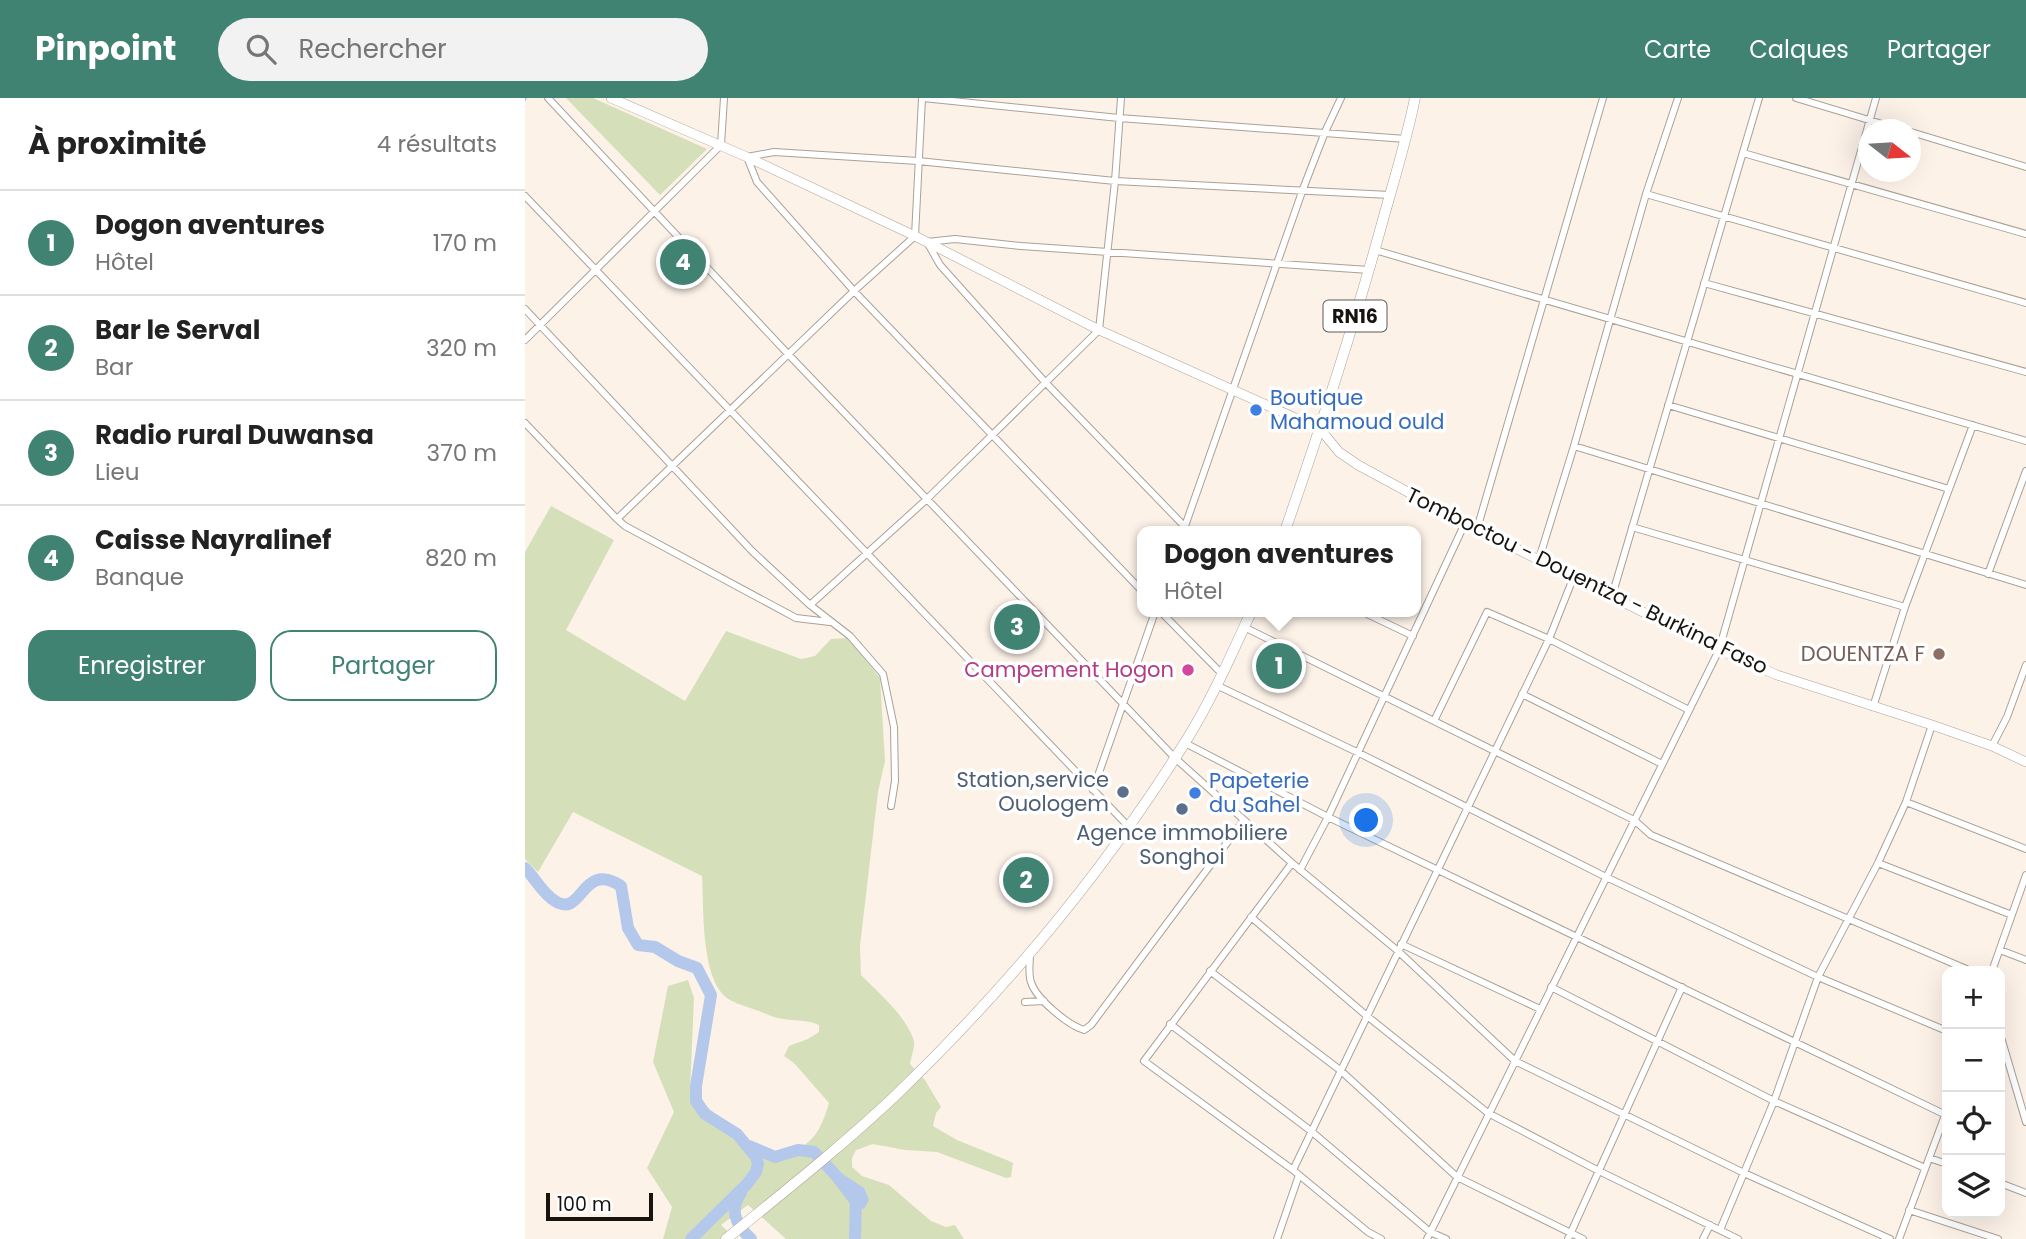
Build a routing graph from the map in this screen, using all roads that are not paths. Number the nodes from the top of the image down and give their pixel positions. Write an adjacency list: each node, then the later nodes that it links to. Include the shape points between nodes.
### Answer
1 (548, 98): 31 (street)
2 (611, 98): 19 (main road)
3 (724, 98): 19 (street)
4 (923, 98): 13 (street); 23 (street)
5 (1121, 98): 13 (street)
6 (1341, 98): 16 (street)
7 (1415, 98): 18 (main road, RN16)
8 (1603, 98): 44 (street)
9 (1678, 98): 28 (street)
10 (1759, 98): 20 (street)
11 (1796, 98): 14 (street)
12 (1875, 98): 15 (street)
13 (1119, 118): 16 (street); 25 (street)
14 (1866, 119)
15 (1869, 119)
16 (1325, 132): 18 (street); 27 (street)
17 (1921, 135): 24 (street)
18 (1407, 139): 30 (main road, RN16)
19 (721, 145): 21 (main road); 31 (street)
20 (1743, 153): 26 (street); 32 (street)
21 (747, 157): 23 (street, via 774,152); 34 (main road); 43 (street, via 757,183)
22 (1858, 161): 26 (street)
23 (918, 162): 25 (street); 34 (street)
24 (2026, 167)
25 (1115, 181): 27 (street); 38 (street)
26 (1852, 184): 33 (street); 36 (street)
27 (1303, 189): 30 (street); 39 (street)
28 (1646, 194): 32 (street); 48 (street)
29 (525, 195): 40 (street)
30 (1390, 195): 37 (main road, RN16)
31 (656, 212): 40 (street); 53 (street)
32 (1724, 217): 36 (street); 42 (street)
33 (2026, 234)
34 (915, 236): 35 (main road); 43 (street)
35 (927, 242): 38 (street, via 955,239); 50 (main road); 56 (street, via 940,265)
36 (1832, 248): 45 (street); 47 (street)
37 (1375, 250): 41 (main road, RN16); 44 (street)
38 (1107, 253): 39 (street); 50 (street)
39 (1277, 263): 41 (street); 57 (street)
40 (597, 269): 49 (street); 59 (street)
41 (1369, 270): 62 (main road, RN16)
42 (1704, 284): 47 (street); 52 (street)
43 (854, 291): 53 (street); 63 (street)
44 (1543, 299): 48 (street); 79 (street)
45 (2026, 303)
46 (525, 309): 49 (street)
47 (1814, 313): 54 (street); 55 (street)
48 (1610, 319): 52 (street); 66 (street)
49 (540, 325): 51 (street); 67 (street)
50 (1099, 330): 56 (street); 57 (main road)
51 (525, 340)
52 (1687, 341): 55 (street); 58 (street)
53 (787, 354): 59 (street); 71 (street)
54 (2026, 372)
55 (1797, 373): 61 (street); 64 (street)
56 (1045, 382): 63 (street); 75 (street)
57 (1233, 391): 62 (main road); 76 (street)
58 (1668, 405): 64 (street); 68 (street)
59 (730, 409): 67 (street); 80 (street)
60 (525, 423): 73 (street)
61 (1973, 425): 65 (street); 70 (street)
62 (1320, 429): 74 (main road, Tomboctou - Douentza - Burkina Faso, via 1339,452 1358,465); 77 (main road, RN16)
63 (991, 435): 71 (street); 87 (street)
64 (1778, 438): 70 (street); 72 (street)
65 (2026, 441)
66 (1574, 446): 68 (street); 82 (street)
67 (672, 465): 73 (street); 89 (street)
68 (1650, 469): 72 (street); 78 (street)
69 (2026, 471): 84 (street)
70 (1949, 489): 81 (street)
71 (927, 499): 80 (street); 105 (street)
72 (1759, 503): 81 (street); 83 (street)
73 (617, 519): 95 (street, via 796,618)
74 (1465, 523): 79 (main road, Tomboctou - Douentza - Burkina Faso); 97 (street)
75 (1181, 526)
76 (1186, 526)
77 (1287, 526)
78 (1632, 527): 83 (street); 88 (street)
79 (1477, 528): 82 (main road, Tomboctou - Douentza - Burkina Faso)
80 (866, 552): 89 (street); 117 (street)
81 (1925, 554): 84 (street); 90 (street)
82 (1539, 559): 85 (main road, Tomboctou - Douentza - Burkina Faso)
83 (1744, 559): 90 (street); 99 (street)
84 (1988, 574): 86 (street)
85 (1574, 576): 88 (main road, Tomboctou - Douentza - Burkina Faso); 98 (street)
86 (2026, 585)
87 (1137, 586)
88 (1612, 596): 99 (main road, Tomboctou - Douentza - Burkina Faso)
89 (810, 605): 95 (street)
90 (1905, 607): 106 (street)
91 (1153, 617): 105 (street)
92 (1166, 617): 101 (street)
93 (1249, 617): 96 (main road)
94 (1373, 617): 97 (street)
95 (830, 622): 119 (street, via 851,636 883,674 894,727)
96 (1244, 627): 101 (main road); 104 (street)
97 (1413, 636): 104 (street)
98 (1549, 639): 103 (street); 107 (street); 108 (street, via 1487,612)
99 (1719, 650): 106 (main road, Tomboctou - Douentza - Burkina Faso); 107 (street)
100 (2026, 665): 111 (street)
101 (1222, 674): 102 (main road)
102 (1216, 684): 110 (main road); 113 (street)
103 (1522, 694): 112 (street); 116 (street)
104 (1385, 697): 108 (street); 113 (street)
105 (1123, 704): 114 (street); 117 (street)
106 (1873, 707): 109 (main road, Tomboctou - Douentza - Burkina Faso)
107 (1689, 710): 116 (street)
108 (1434, 721): 112 (street)
109 (1932, 725): 111 (main road, Tomboctou - Douentza - Burkina Faso); 118 (street)
110 (1185, 743): 114 (main road); 121 (street)
111 (1992, 746): 115 (main road, Tomboctou - Douentza - Burkina Faso)
112 (1495, 750): 120 (street); 123 (street)
113 (1359, 753): 120 (street); 121 (street)
114 (1175, 758): 122 (street); 124 (main road)
115 (2026, 762)
116 (1662, 764): 123 (street)
117 (1093, 790): 124 (street)
118 (1906, 802): 125 (street); 127 (street)
119 (891, 806)
120 (1467, 807): 128 (street); 131 (street)
121 (1328, 817): 128 (street); 129 (street)
122 (1244, 820): 126 (street); 147 (street, via 1091,1025 1084,1030 1077,1027)
123 (1634, 820): 131 (street); 134 (street, via 1651,835)
124 (1128, 826): 138 (main road)
125 (2026, 849)
126 (1292, 863): 129 (street); 133 (street)
127 (1878, 863): 132 (street); 134 (street)
128 (1437, 869): 135 (street); 136 (street)
129 (1300, 870): 136 (street)
130 (2026, 875): 132 (street)
131 (1606, 877): 135 (street); 143 (street)
132 (2012, 915): 137 (street)
133 (1251, 916): 142 (street); 149 (street)
134 (1846, 920): 140 (street); 143 (street)
135 (1576, 936): 144 (street); 145 (street)
136 (1400, 948): 148 (street); 149 (street); 155 (street)
137 (2000, 950): 139 (street); 141 (street)
138 (1030, 954): 147 (street, via 1030,979); 179 (main road, via 895,1096)
139 (2026, 960)
140 (1959, 966)
141 (1994, 966)
142 (1210, 971): 150 (street); 156 (street)
143 (1818, 977): 151 (street); 153 (street)
144 (1551, 987): 148 (street); 152 (street)
145 (1682, 988): 152 (street); 153 (street)
146 (1025, 1002): 147 (street)
147 (1044, 1002)
148 (1540, 1009): 155 (street)
149 (1367, 1016): 156 (street); 159 (street)
150 (1170, 1024): 163 (street); 167 (street, via 1143,1061)
151 (1942, 1029)
152 (1658, 1041): 157 (street); 160 (street)
153 (1795, 1042): 157 (street); 158 (street)
154 (2005, 1051): 161 (street)
155 (1515, 1060): 159 (street); 160 (street)
156 (1340, 1070): 163 (street); 171 (street)
157 (1775, 1101): 166 (street); 169 (street)
158 (1942, 1110)
159 (1487, 1113): 168 (street); 171 (street)
160 (1624, 1115): 168 (street); 169 (street)
161 (2026, 1122)
162 (1942, 1123): 164 (street)
163 (1311, 1131): 167 (street); 177 (street)
164 (1929, 1158): 165 (street); 166 (street)
165 (1942, 1162)
166 (1925, 1168): 174 (street)
167 (1293, 1170): 170 (street)
168 (1599, 1171): 175 (street); 178 (street)
169 (1744, 1173): 176 (street); 187 (street)
170 (1299, 1175): 180 (street); 181 (street)
171 (1457, 1177): 177 (street); 178 (street)
172 (2005, 1185): 173 (street)
173 (2026, 1193)
174 (1909, 1210): 188 (street); 189 (street)
175 (1710, 1225): 176 (street); 185 (street)
176 (1720, 1230): 186 (street)
177 (1430, 1232): 182 (street); 183 (street)
178 (1570, 1236): 184 (street)
179 (729, 1237)
180 (1277, 1239)
181 (1381, 1239)
182 (1427, 1239)
183 (1446, 1239)
184 (1583, 1239)
185 (1703, 1239)
186 (1738, 1239)
187 (1890, 1239)
188 (1899, 1239)
189 (1998, 1239)

